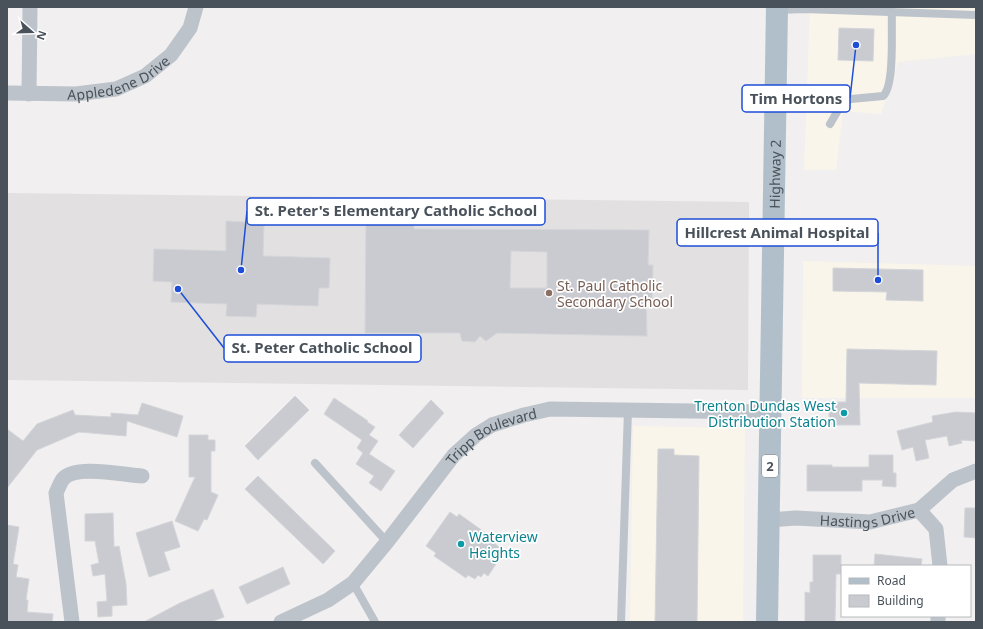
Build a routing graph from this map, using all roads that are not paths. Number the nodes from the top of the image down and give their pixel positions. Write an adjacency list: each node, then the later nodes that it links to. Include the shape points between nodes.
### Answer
1 (30, 7): 7 (street)
2 (196, 7): 7 (street, Appledene Drive, via 190,28 171,54 145,76 116,89 76,94)
3 (777, 8): 4 (lane); 10 (main road, Highway 2 / 2)
4 (892, 12): 5 (lane); 8 (lane, via 890,74 886,93 882,96 846,100)
5 (976, 15)
6 (7, 93): 7 (street, Appledene Drive)
7 (29, 94)
8 (830, 124)
9 (628, 410): 10 (street, Tripp Boulevard); 16 (street, Tripp Boulevard, via 550,410 524,414 492,425 476,435 454,455); 22 (lane)
10 (771, 412): 15 (main road, 2)
11 (315, 463): 16 (lane)
12 (976, 471): 14 (street, Hastings Drive, via 953,480)
13 (142, 476): 19 (street, via 90,471 71,473 63,479 56,493)
14 (919, 510): 15 (street, Hastings Drive, via 870,522 796,518); 17 (street, via 936,529)
15 (769, 520): 23 (main road, 2)
16 (387, 542): 18 (street, Tripp Boulevard)
17 (940, 565)
18 (353, 583): 20 (street, Tripp Boulevard, via 328,600); 21 (lane)
19 (72, 622)
20 (281, 622)
21 (376, 622)
22 (621, 622)
23 (767, 622)

